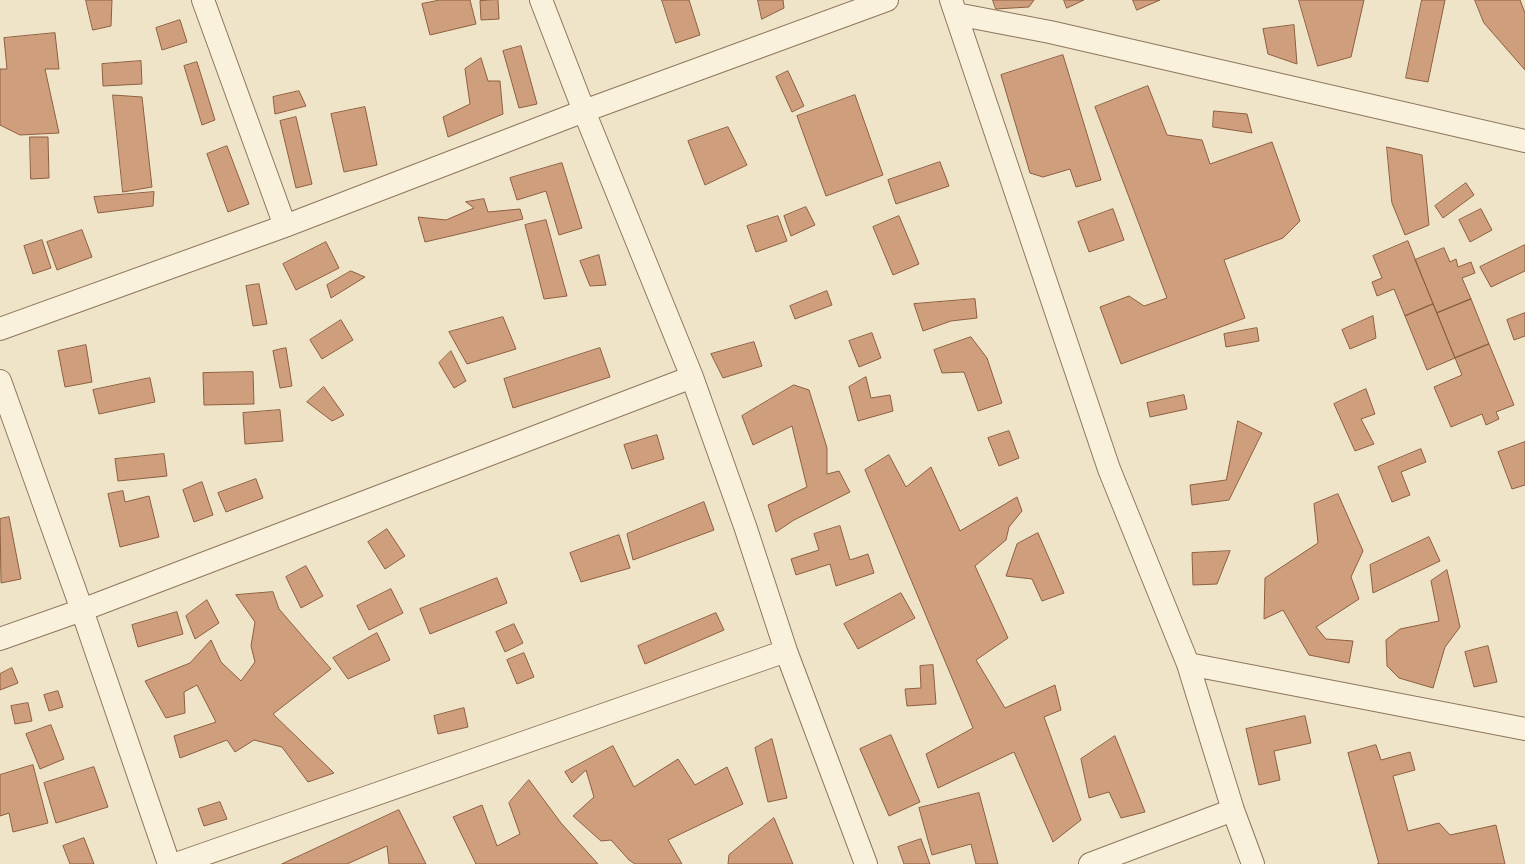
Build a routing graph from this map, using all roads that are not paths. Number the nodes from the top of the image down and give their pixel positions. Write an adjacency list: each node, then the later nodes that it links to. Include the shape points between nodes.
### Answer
1 (203, 0): 7 (street)
2 (541, 0): 5 (street)
3 (888, 0): 5 (street)
4 (954, 7): 6 (street, via 1050,32); 14 (street, via 1109,469)
5 (584, 111): 7 (street); 9 (street)
6 (1525, 141)
7 (284, 226): 8 (street)
8 (0, 329)
9 (692, 376): 11 (street); 13 (street)
10 (0, 381): 11 (street)
11 (82, 610): 12 (street); 17 (street)
12 (0, 639)
13 (786, 651): 18 (street); 19 (street)
14 (1188, 664): 15 (street); 16 (street)
15 (1525, 729)
16 (1233, 810): 20 (street); 21 (street)
17 (169, 864)
18 (176, 864)
19 (866, 864)
20 (1090, 864)
21 (1253, 864)

